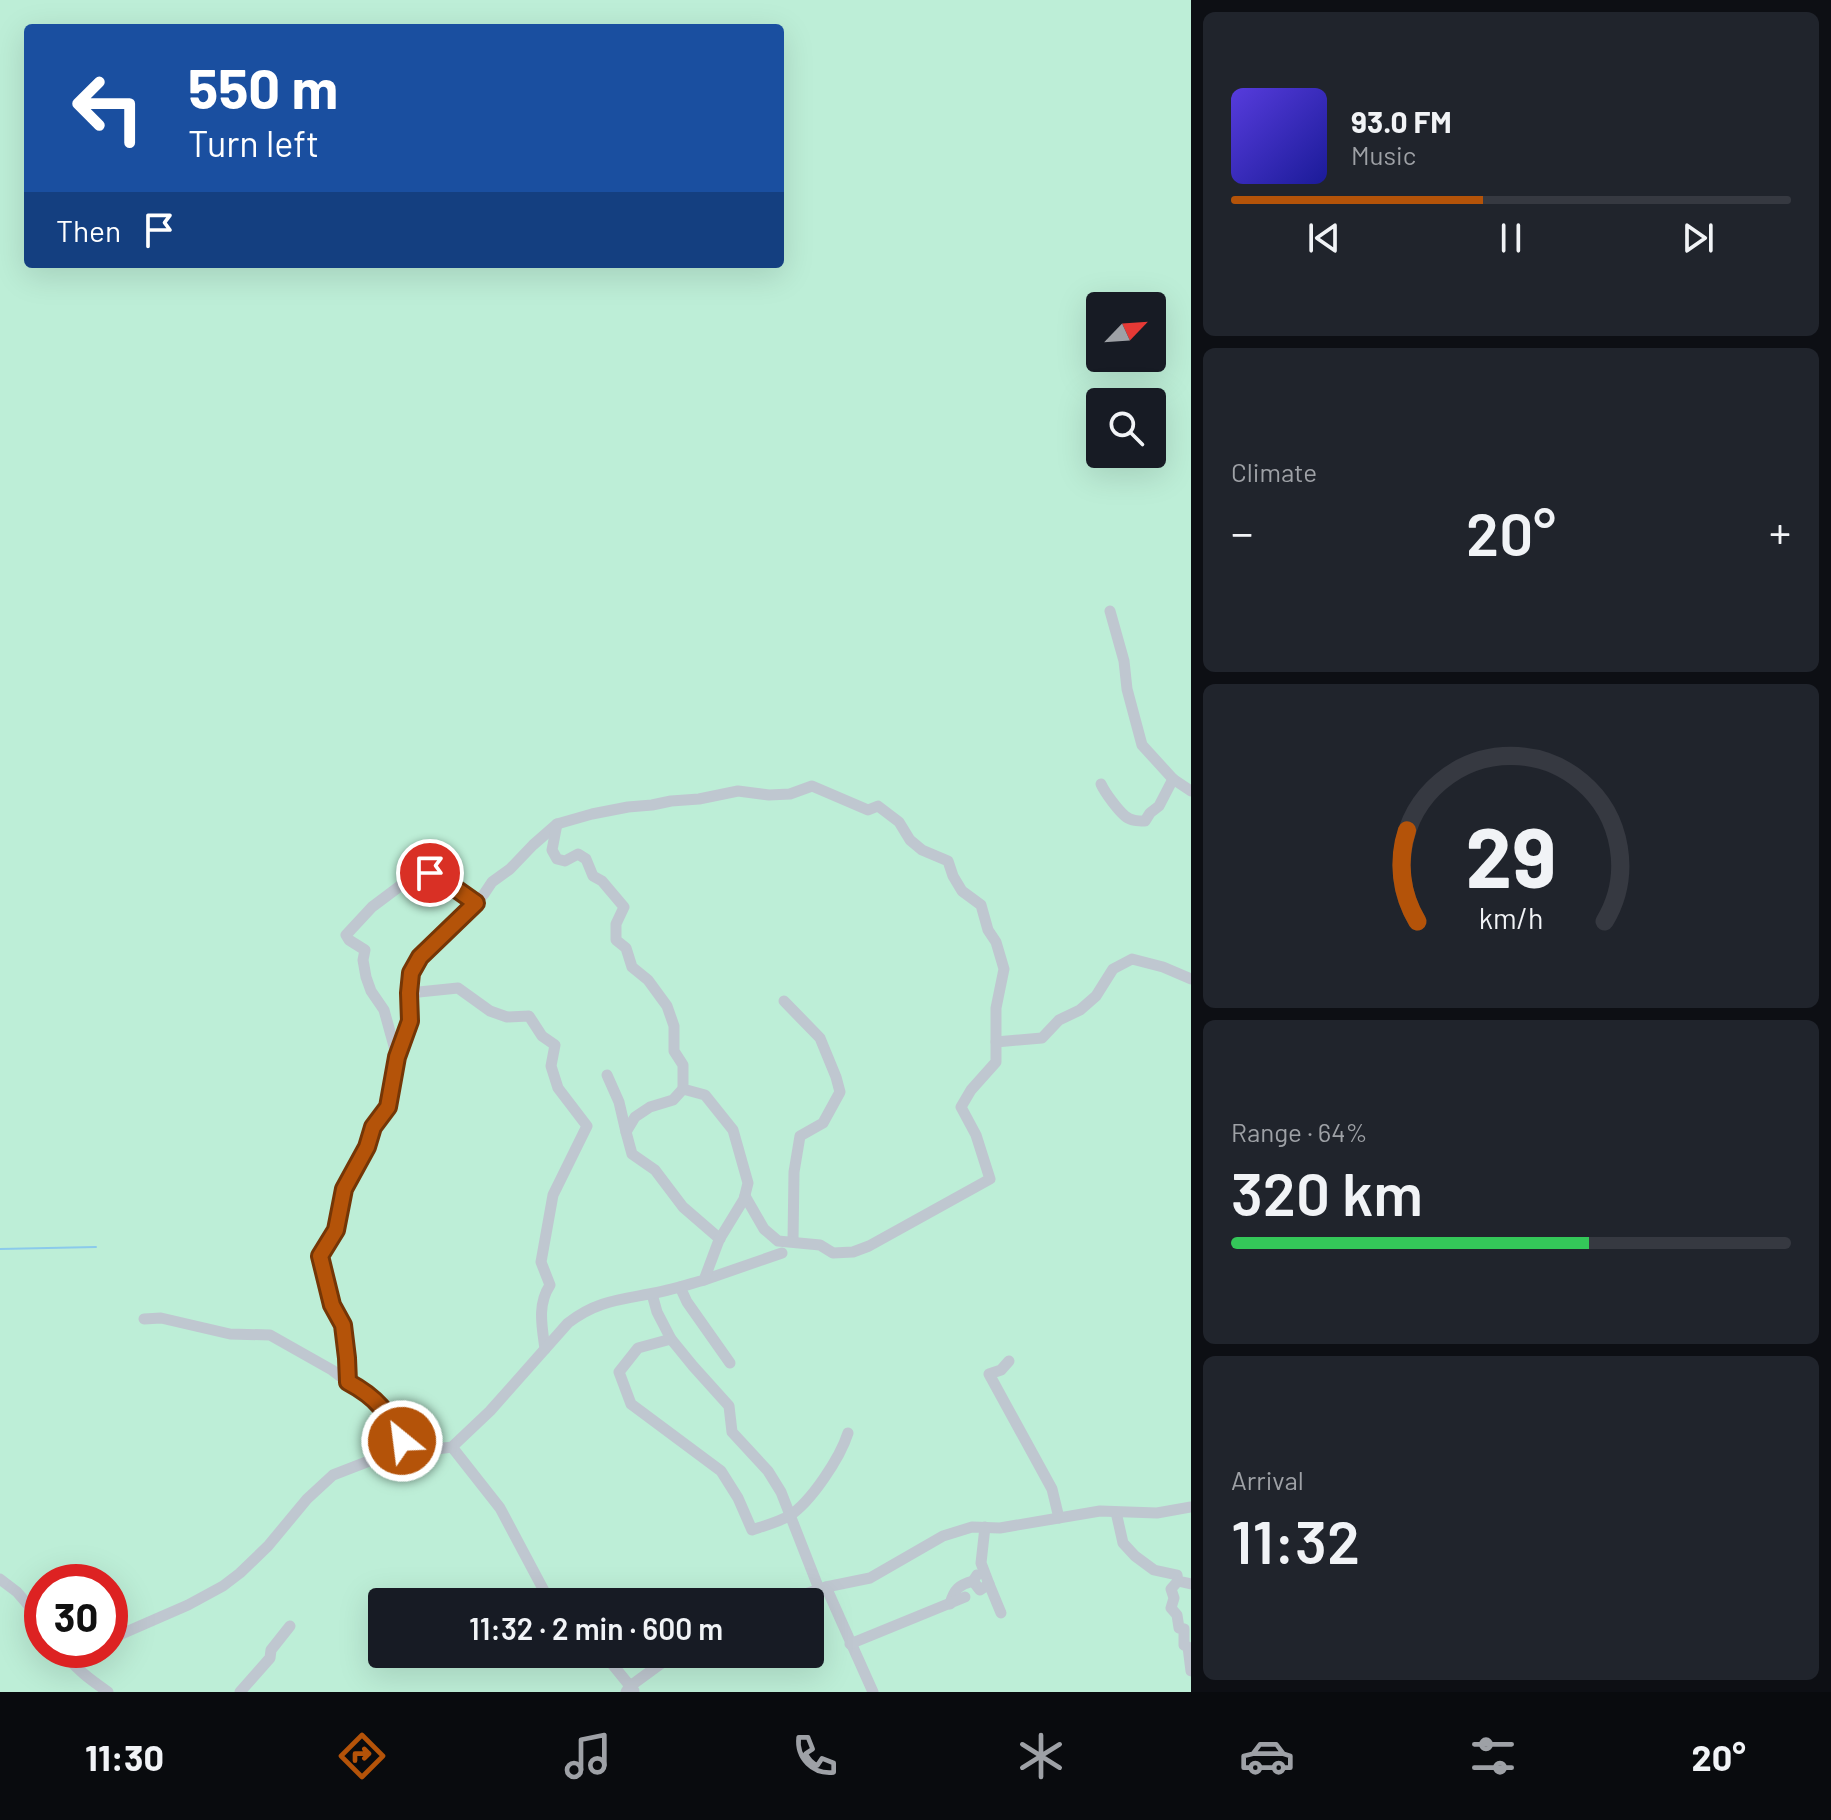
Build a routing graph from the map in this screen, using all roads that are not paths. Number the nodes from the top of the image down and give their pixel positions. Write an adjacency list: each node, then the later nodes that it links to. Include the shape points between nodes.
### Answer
1 (1110, 611): 2 (street, via 1142,745)
2 (1173, 779): 3 (street, via 1145,821 1126,817); 4 (street)
3 (1101, 784)
4 (1191, 791)
5 (557, 824): 6 (street); 10 (street, via 616,809 738,791 790,794 812,786 868,810 878,806 922,850 948,861 962,891 981,905 1004,969); 13 (street, via 552,850 557,859 578,854 586,859 593,876 624,907 616,940 667,1006 674,1051 683,1065)
6 (476, 903): 8 (street, via 420,957); 11 (street, via 430,873 400,886 346,935 365,950 366,977 384,1010)
7 (1191, 979): 10 (street, via 1132,959 1113,969 1096,996 1042,1038)
8 (409, 993): 11 (street, via 410,1021); 24 (street, via 458,988 490,1011 529,1016 555,1045 551,1066 558,1088 587,1126 553,1195 541,1262 550,1285 540,1313)
9 (784, 1001): 17 (street, via 820,1038 840,1092 823,1123 800,1136)
10 (996, 1042): 17 (street, via 996,1062 961,1107 990,1179 853,1252 833,1253)
11 (397, 1057): 27 (street, via 388,1107 344,1189 336,1230 320,1256 332,1305 343,1325)
12 (607, 1075): 14 (street)
13 (683, 1089): 14 (street, via 673,1100 635,1117); 15 (street, via 705,1095 733,1130 748,1183)
14 (626, 1132): 16 (street, via 632,1154 655,1170 683,1207)
15 (745, 1196): 16 (street); 17 (street, via 764,1229 778,1241)
16 (720, 1239): 19 (street)
17 (793, 1241)
18 (782, 1253): 19 (street)
19 (704, 1280): 20 (street)
20 (680, 1287): 21 (street); 26 (street)
21 (652, 1294): 23 (street); 24 (street, via 616,1299 583,1312)
22 (144, 1319): 27 (street, via 230,1334 270,1335)
23 (671, 1339): 33 (street, via 729,1406 732,1432 768,1471); 33 (street, via 638,1348 619,1372 631,1404 721,1471 752,1530)
24 (545, 1349): 29 (street)
25 (1009, 1361): 34 (street, via 989,1374 1052,1489)
26 (730, 1363)
27 (348, 1382): 30 (street, via 384,1408)
28 (848, 1433): 33 (street, via 825,1480)
29 (452, 1447): 30 (street); 40 (street, via 500,1508)
30 (407, 1453): 48 (street, via 382,1456 333,1475 240,1573)
31 (1191, 1507): 32 (street)
32 (1116, 1512): 34 (street); 37 (street, via 1123,1543 1146,1565 1177,1575)
33 (789, 1516): 41 (street)
34 (1059, 1518): 35 (street)
35 (985, 1527): 38 (street, via 981,1563); 41 (street, via 943,1536 870,1578)
36 (0, 1579): 44 (street)
37 (1178, 1581): 39 (street); 53 (street, via 1171,1589 1171,1608 1184,1629)
38 (989, 1584): 45 (street, via 980,1590 976,1578 960,1585); 46 (street)
39 (1191, 1584)
40 (543, 1588)
41 (822, 1588)
42 (824, 1592): 49 (street)
43 (965, 1597): 45 (street)
44 (24, 1600)
45 (950, 1604): 49 (street)
46 (1001, 1613)
47 (290, 1626): 56 (street)
48 (128, 1633)
49 (850, 1644): 57 (street)
50 (78, 1668): 55 (street)
51 (614, 1668): 54 (street)
52 (657, 1668): 54 (street)
53 (1191, 1671)
54 (630, 1690)
55 (108, 1692)
56 (240, 1692)
57 (873, 1692)

